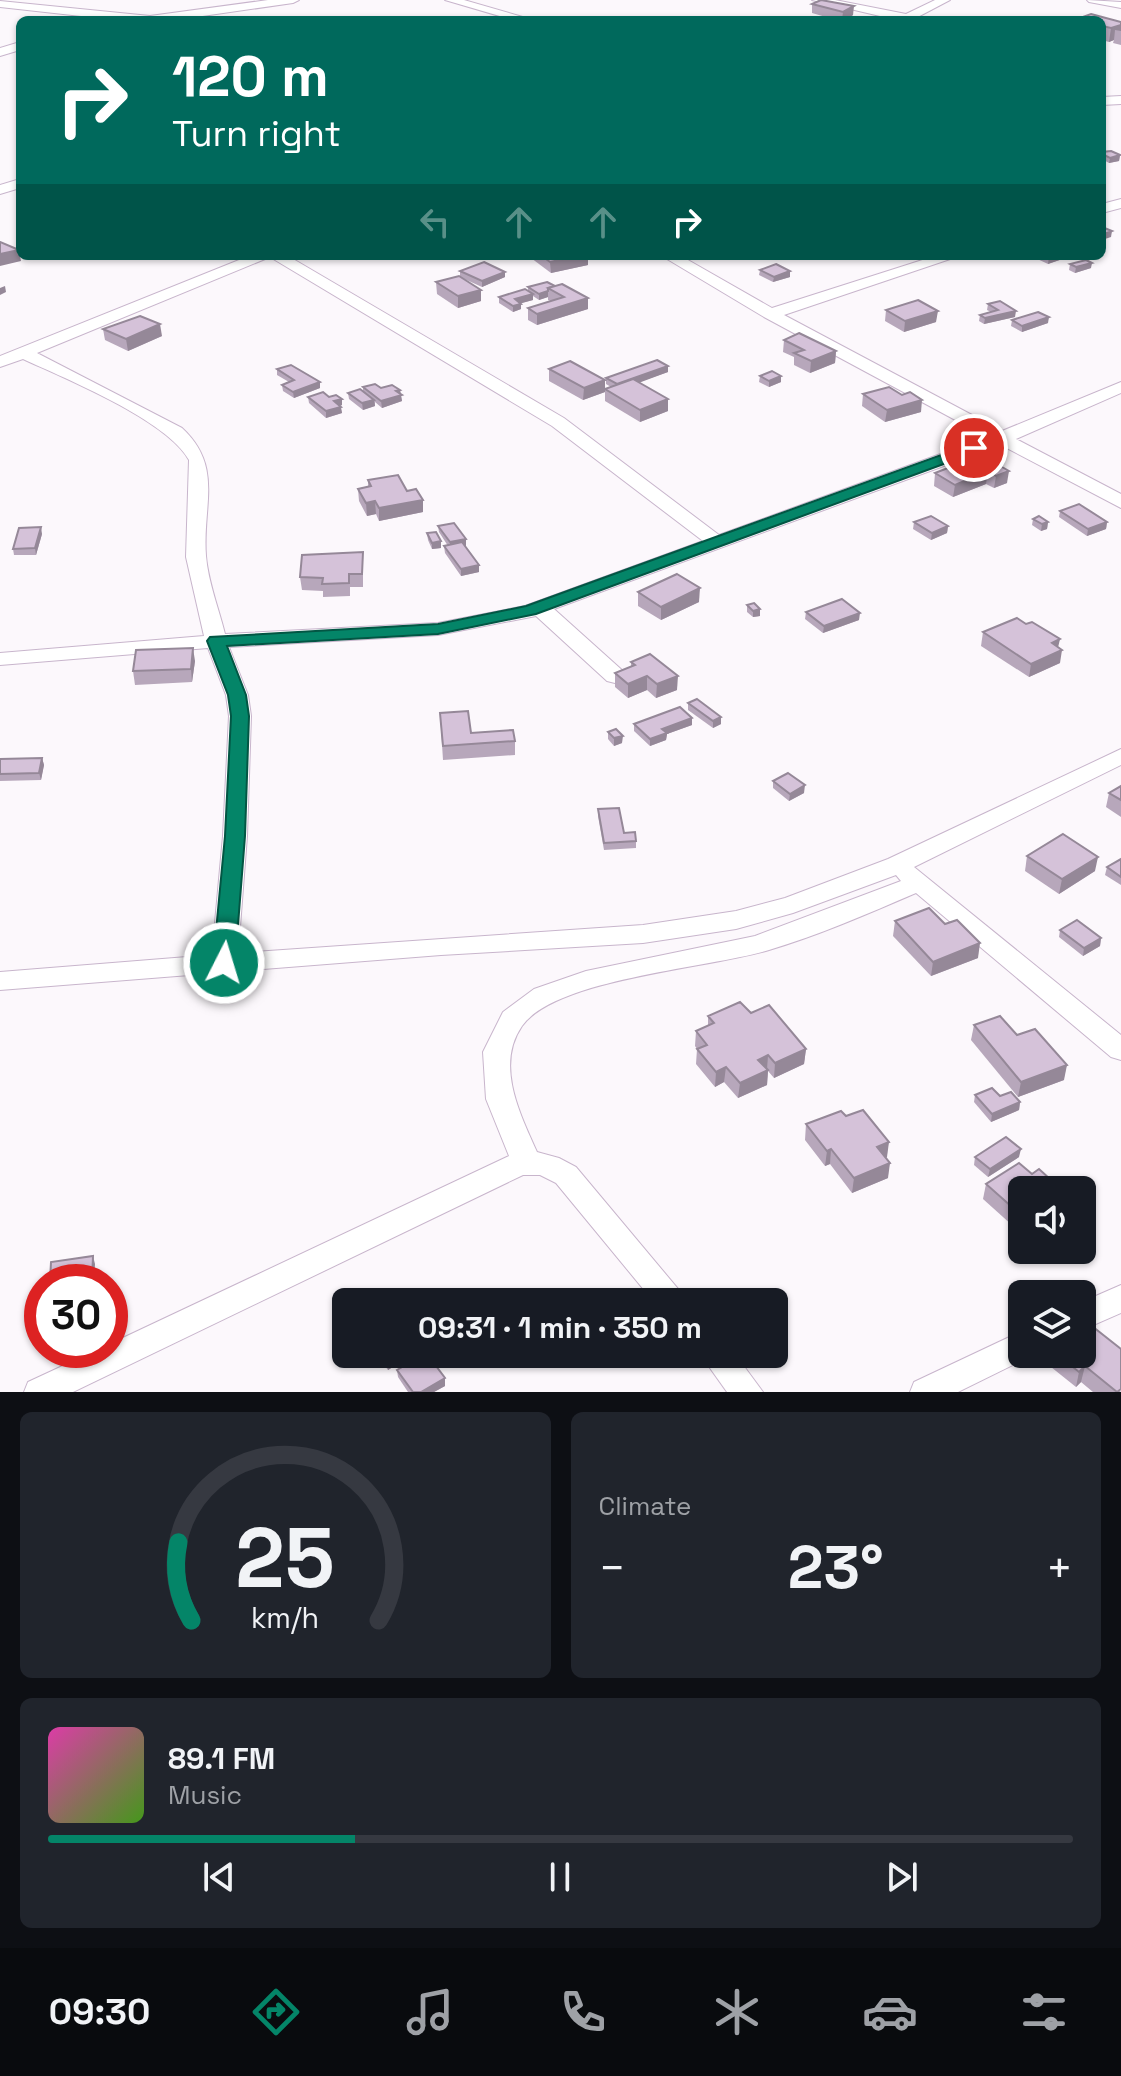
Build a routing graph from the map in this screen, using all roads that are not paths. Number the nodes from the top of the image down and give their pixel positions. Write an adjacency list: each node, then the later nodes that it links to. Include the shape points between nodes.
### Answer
1 (293, 0): 10 (street)
2 (451, 0): 8 (street)
3 (818, 0): 13 (street)
4 (944, 0): 14 (street)
5 (1093, 0): 7 (street)
6 (1, 2): 9 (street)
7 (1121, 5)
8 (503, 14): 11 (street); 12 (street)
9 (100, 16)
10 (179, 16)
11 (497, 16)
12 (511, 16)
13 (892, 16)
14 (912, 16)
15 (253, 260): 20 (street)
16 (284, 260): 25 (street, via 558,422)
17 (677, 260): 19 (street)
18 (939, 260): 19 (street)
19 (770, 314): 23 (street)
20 (22, 352): 21 (street); 27 (street, via 140,411 189,444 199,468 196,557)
21 (0, 362)
22 (1121, 387): 23 (street)
23 (1002, 438): 24 (street); 25 (street)
24 (1121, 502)
25 (715, 541): 26 (street)
26 (539, 607): 27 (street, via 438,629); 29 (street)
27 (216, 641): 28 (street); 33 (street, via 240,716)
28 (0, 659)
29 (615, 676)
30 (1121, 756): 31 (street)
31 (897, 865): 32 (street); 33 (street, via 793,905 643,934)
32 (918, 883): 35 (street); 36 (street, via 739,949 566,984 525,1008 503,1029 495,1061 507,1127)
33 (224, 963): 34 (street)
34 (0, 981)
35 (1121, 1050)
36 (527, 1163): 37 (street, via 543,1163 566,1175); 42 (street, via 497,1172)
37 (661, 1288)
38 (1121, 1298): 39 (street)
39 (1096, 1310)
40 (1008, 1352): 44 (street)
41 (727, 1368): 43 (street)
42 (40, 1392)
43 (747, 1392)
44 (926, 1392)

